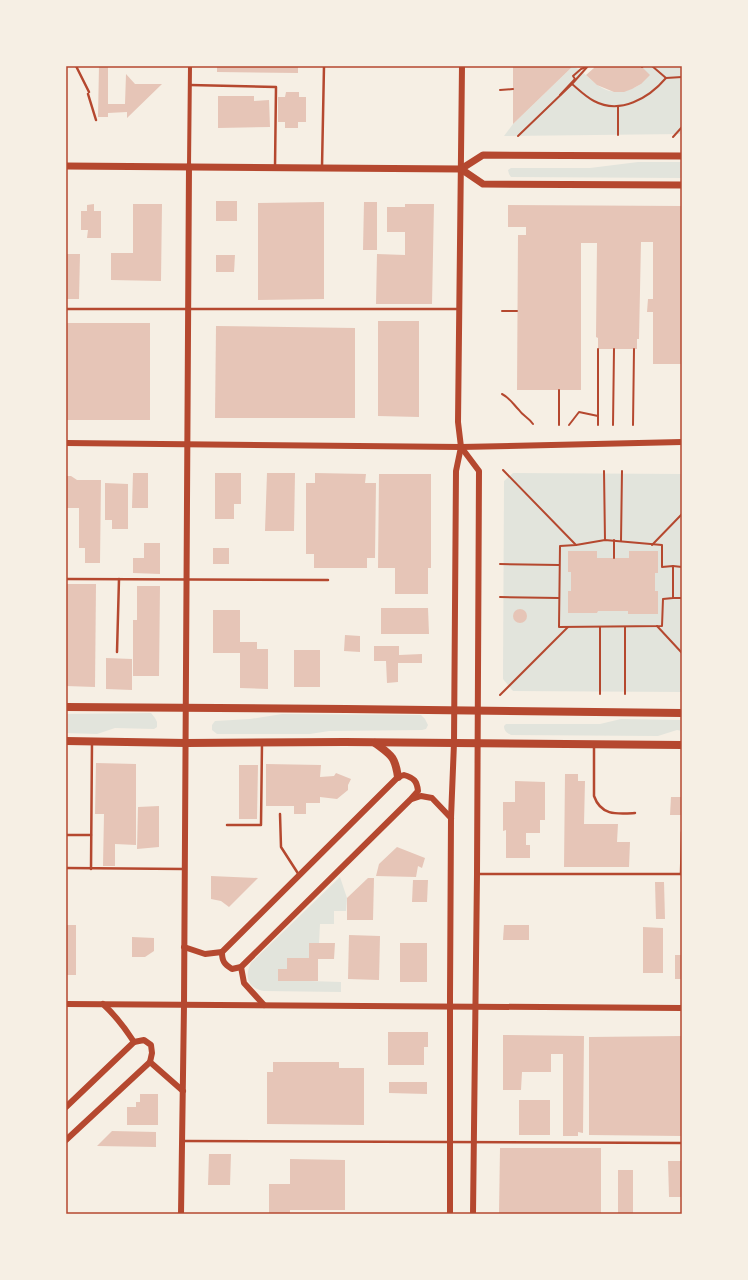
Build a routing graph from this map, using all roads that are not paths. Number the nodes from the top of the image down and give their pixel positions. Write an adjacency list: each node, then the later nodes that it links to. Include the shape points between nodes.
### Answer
1 (76, 66): 6 (lane, via 89,93)
2 (190, 66): 5 (street)
3 (324, 66): 11 (lane)
4 (462, 66): 12 (street)
5 (190, 85): 9 (street); 10 (lane, via 276,87)
6 (96, 120)
7 (682, 156): 12 (main road, via 483,155)
8 (66, 166): 9 (main road)
9 (189, 166): 10 (main road); 15 (street)
10 (275, 167): 11 (main road)
11 (322, 168): 12 (main road)
12 (461, 169): 13 (main road, via 483,184); 16 (street)
13 (682, 186)
14 (66, 309): 15 (lane)
15 (188, 309): 16 (lane); 19 (street)
16 (459, 309): 20 (street, via 458,422)
17 (682, 442): 20 (street)
18 (66, 444): 19 (street)
19 (187, 444): 20 (street); 23 (street)
20 (461, 447): 28 (street, via 456,471); 29 (street, via 479,471)
21 (66, 579): 22 (lane)
22 (119, 579): 23 (lane); 25 (lane)
23 (186, 580): 24 (lane); 27 (street)
24 (328, 580)
25 (117, 652)
26 (66, 707): 27 (main road)
27 (186, 708): 28 (main road); 34 (street)
28 (454, 710): 29 (main road); 36 (street)
29 (478, 710): 30 (main road); 37 (street)
30 (682, 713)
31 (66, 741): 32 (main road)
32 (92, 742): 34 (main road); 48 (lane)
33 (375, 742): 35 (main road); 36 (main road); 40 (main road, via 391,754)
34 (186, 743): 35 (main road); 51 (street)
35 (262, 743): 45 (lane, via 261,825)
36 (454, 743): 37 (main road); 44 (street)
37 (478, 743): 38 (main road); 52 (street)
38 (594, 744): 39 (main road); 42 (lane, via 596,802 600,807 613,813)
39 (682, 745)
40 (398, 777): 41 (street, via 409,776 417,783 418,791); 54 (street)
41 (410, 800): 44 (street, via 421,796 432,798); 57 (street)
42 (635, 813)
43 (280, 814): 54 (lane, via 281,847)
44 (451, 818): 62 (street)
45 (227, 825)
46 (682, 832): 53 (lane)
47 (66, 835): 48 (lane)
48 (91, 835): 50 (lane)
49 (66, 868): 50 (lane)
50 (91, 869): 51 (lane)
51 (185, 870): 55 (street)
52 (477, 874): 53 (lane); 63 (street)
53 (682, 874)
54 (300, 875): 56 (street)
55 (184, 947): 56 (street, via 206,954); 60 (street)
56 (222, 952): 57 (street, via 222,960 226,966 232,969)
57 (241, 967): 61 (street, via 244,984)
58 (66, 1004): 59 (street)
59 (103, 1004): 60 (street); 65 (street)
60 (184, 1005): 61 (street); 67 (street)
61 (264, 1006): 62 (street)
62 (450, 1007): 63 (street); 71 (street)
63 (476, 1007): 64 (street); 72 (street)
64 (682, 1008)
65 (134, 1042): 66 (street, via 144,1040 151,1045); 68 (street)
66 (150, 1062): 67 (street); 69 (street)
67 (183, 1091): 70 (street)
68 (66, 1108)
69 (66, 1140)
70 (182, 1141): 71 (lane); 74 (street)
71 (450, 1142): 72 (lane); 75 (street)
72 (474, 1142): 73 (lane); 76 (street)
73 (682, 1144)
74 (181, 1214)
75 (450, 1214)
76 (474, 1214)

